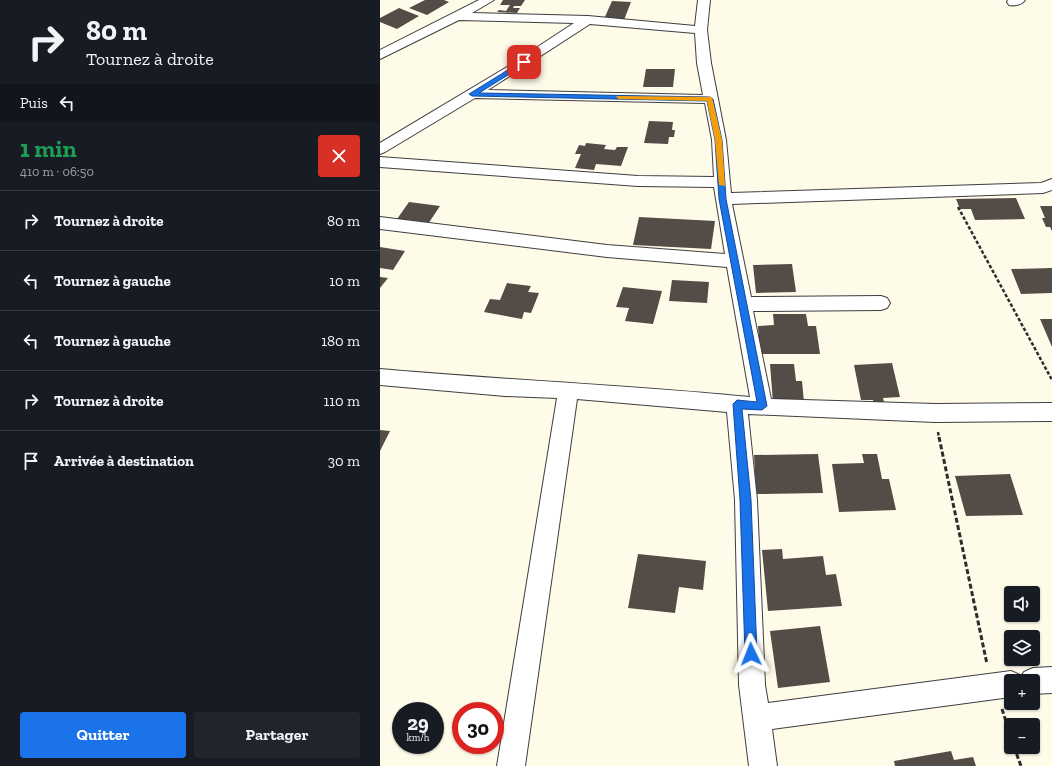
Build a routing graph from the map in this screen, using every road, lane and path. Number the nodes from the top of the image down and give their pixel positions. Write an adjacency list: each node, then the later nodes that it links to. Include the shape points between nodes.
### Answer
1 (488, 0): 3 (street)
2 (704, 0): 5 (street)
3 (457, 16): 4 (street); 6 (street)
4 (588, 20): 5 (street); 7 (street)
5 (701, 30): 8 (street)
6 (380, 55)
7 (472, 94): 8 (street); 9 (street)
8 (710, 99): 11 (street, via 719,140)
9 (380, 149)
10 (380, 162): 11 (street, via 638,181)
11 (723, 182): 14 (street)
12 (1052, 184): 13 (street, via 1043,188)
13 (950, 191): 14 (street); 20 (path)
14 (723, 199): 16 (street)
15 (380, 223): 16 (street, via 607,251)
16 (735, 261): 18 (street)
17 (881, 303): 18 (street)
18 (743, 304): 23 (street)
19 (380, 377): 21 (street, via 505,388)
20 (1052, 380)
21 (568, 390): 22 (street); 32 (street)
22 (737, 404): 23 (street); 29 (street, via 746,500 752,685)
23 (762, 406): 25 (street)
24 (1052, 412): 25 (street)
25 (934, 413): 28 (path, via 988,666)
26 (1052, 680): 27 (street)
27 (1040, 681)
28 (1002, 684): 29 (street); 30 (path)
29 (756, 718): 33 (street)
30 (1008, 718)
31 (1017, 754): 34 (path)
32 (511, 766)
33 (763, 766)
34 (1021, 766)

